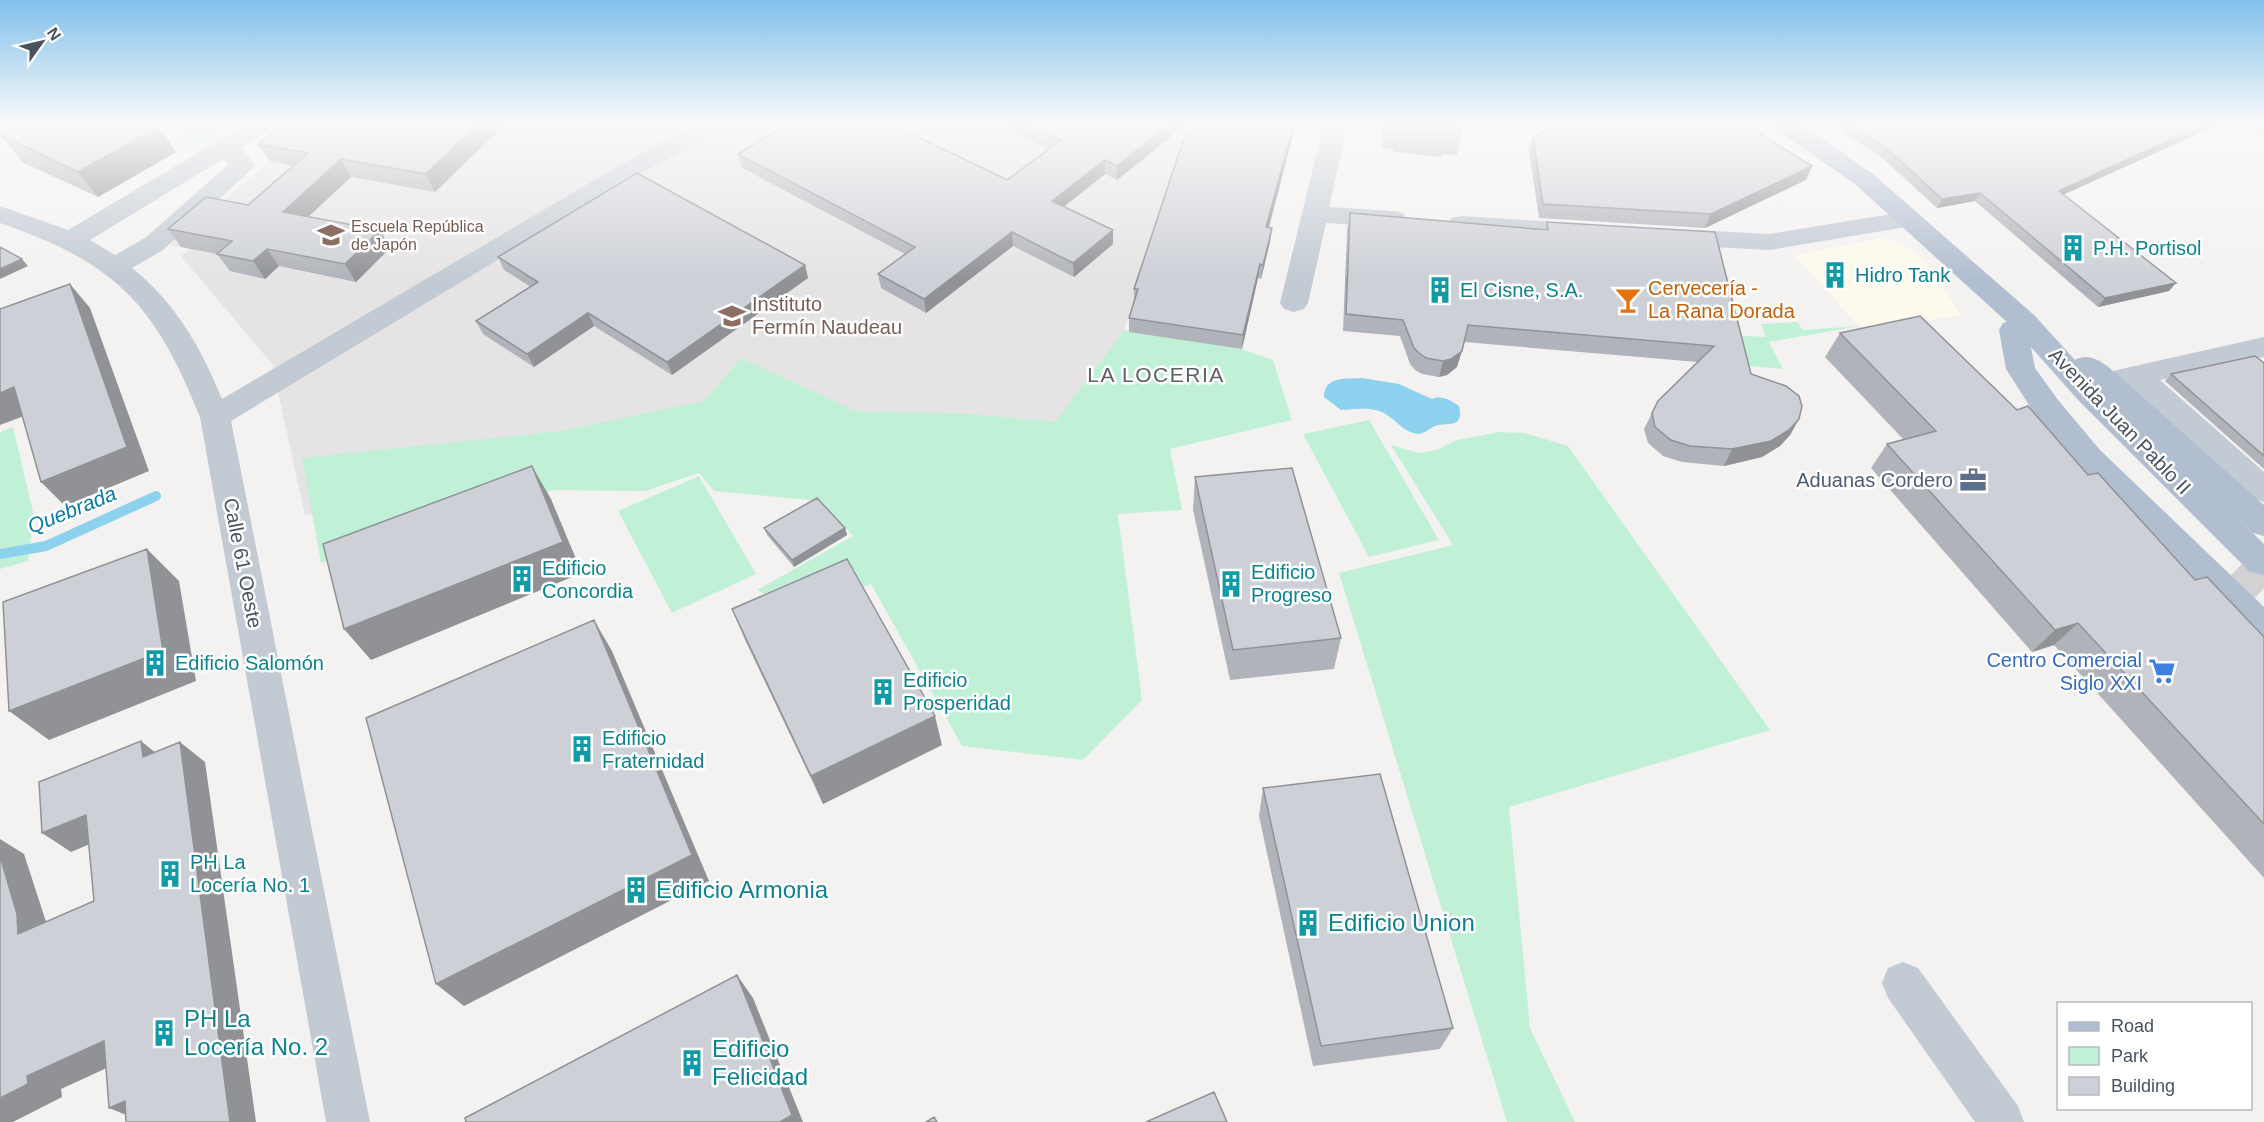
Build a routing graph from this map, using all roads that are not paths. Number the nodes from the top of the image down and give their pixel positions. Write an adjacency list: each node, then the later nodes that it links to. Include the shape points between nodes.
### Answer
1 (178, 175): 11 (street)
2 (230, 175): 12 (street, via 154,244)
3 (620, 175): 17 (street)
4 (1324, 175): 7 (street)
5 (1859, 175): 8 (main road, Avenida Juan Pablo II)
6 (0, 214): 11 (street, Calle 61 Oeste)
7 (1316, 214): 9 (street); 13 (street)
8 (1909, 219): 10 (street, via 1769,243); 14 (main road, Avenida Juan Pablo II, via 1978,280)
9 (1609, 233)
10 (1643, 235)
11 (72, 239): 12 (street, Calle 61 Oeste)
12 (116, 266): 17 (street, Calle 61 Oeste, via 155,302 180,339 200,374)
13 (1294, 303)
14 (2019, 327): 16 (main road); 20 (main road, Avenida Juan Pablo II, via 2104,434); 21 (main road, via 2021,369 2046,408 2089,458)
15 (2264, 347): 16 (street)
16 (2122, 378): 18 (street); 19 (main road)
17 (215, 417): 23 (street, Calle 61 Oeste)
18 (2264, 490)
19 (2264, 524)
20 (2249, 566)
21 (2264, 629)
22 (1903, 983): 24 (street)
23 (348, 1122)
24 (2002, 1122)

